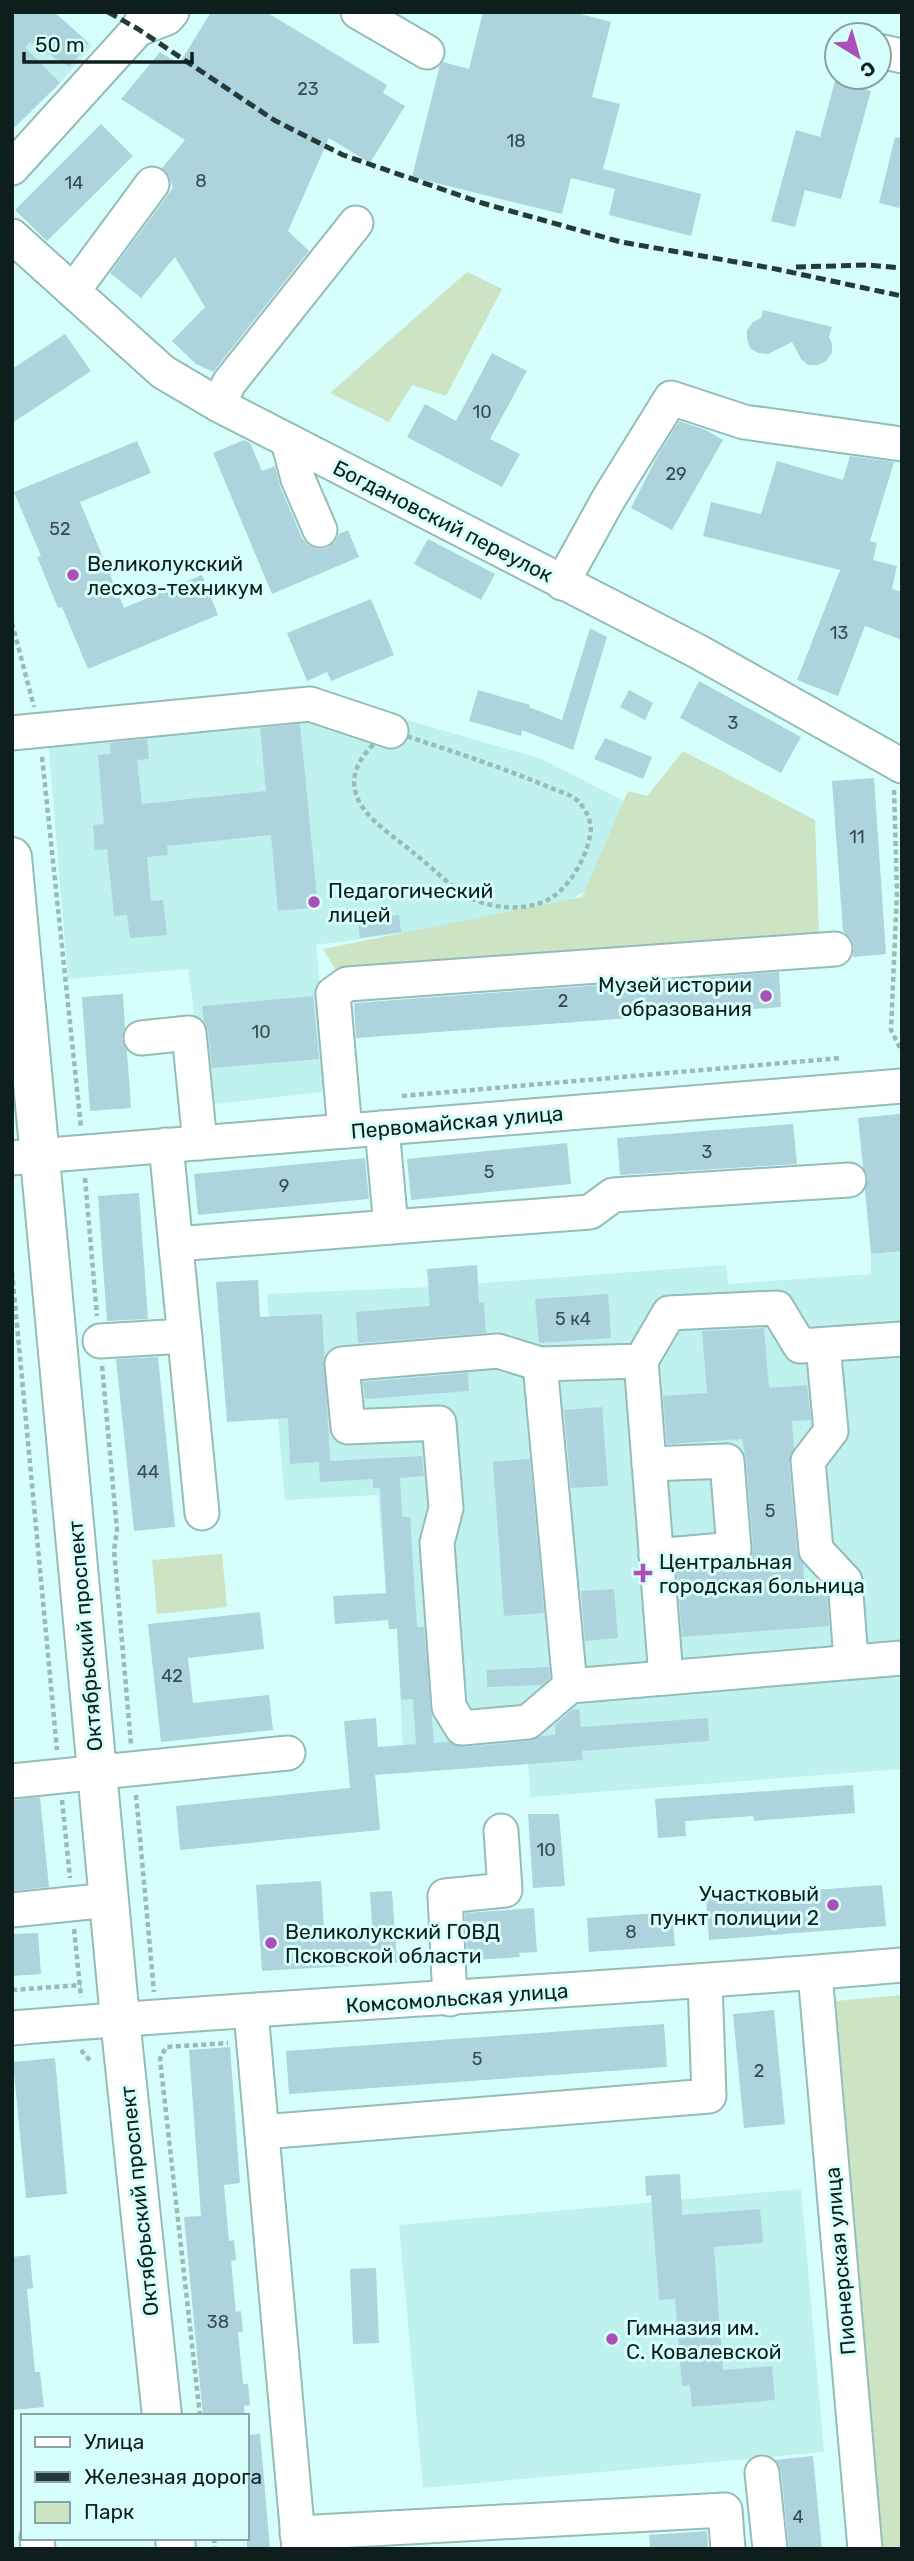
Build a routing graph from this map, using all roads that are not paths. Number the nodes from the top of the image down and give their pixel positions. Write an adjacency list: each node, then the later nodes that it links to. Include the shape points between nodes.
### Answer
1 (358, 12): 3 (street)
2 (145, 17): 4 (street)
3 (428, 52)
4 (12, 168)
5 (152, 184): 8 (street)
6 (356, 223): 9 (street, via 229,383)
7 (12, 236): 8 (street, Богдановский переулок)
8 (73, 290): 9 (street, Богдановский переулок, via 163,372)
9 (219, 405): 10 (street, Богдановский переулок)
10 (288, 441): 12 (street); 13 (street, Богдановский переулок)
11 (902, 444): 13 (street, via 744,422 671,398)
12 (320, 530)
13 (562, 583): 16 (street, Богдановский переулок, via 697,651)
14 (391, 731): 15 (street, via 310,704)
15 (12, 733)
16 (898, 764)
17 (12, 857): 25 (main road, Октябрьский проспект)
18 (835, 949): 22 (street, via 347,985 333,994)
19 (141, 1038): 23 (street, via 189,1033)
20 (902, 1086): 21 (street, Первомайская улица)
21 (382, 1128): 22 (street, Первомайская улица); 27 (street)
22 (345, 1131): 23 (street, Первомайская улица)
23 (200, 1143): 24 (street, Первомайская улица)
24 (166, 1145): 25 (street, Первомайская улица); 28 (street)
25 (30, 1147): 43 (main road, Октябрьский проспект)
26 (849, 1180): 27 (street, via 613,1195 590,1212)
27 (391, 1227): 28 (street)
28 (176, 1244): 29 (street)
29 (185, 1336): 31 (street); 36 (street)
30 (902, 1339): 32 (street)
31 (100, 1341)
32 (823, 1345): 33 (street, via 800,1346 777,1308 669,1313); 39 (street, via 831,1431 808,1461 816,1550 845,1581)
33 (641, 1361): 34 (street); 35 (street)
34 (540, 1364): 41 (street); 41 (street, via 498,1352 342,1364 348,1427 439,1423 446,1508 437,1543 448,1693 449,1706 462,1728 528,1722)
35 (649, 1464): 37 (street); 37 (street, via 727,1461 734,1549)
36 (202, 1513)
37 (656, 1556): 40 (street)
38 (902, 1658): 39 (street)
39 (851, 1661): 40 (street)
40 (666, 1677): 41 (street)
41 (570, 1686)
42 (288, 1753): 43 (street)
43 (97, 1772): 44 (street); 46 (main road, Октябрьский проспект)
44 (12, 1781)
45 (501, 1831): 51 (street, via 505,1890 445,1896)
46 (109, 1900): 47 (street); 52 (main road, Октябрьский проспект)
47 (19, 1919)
48 (902, 1965): 49 (street, Комсомольская улица)
49 (815, 1973): 50 (street, Комсомольская улица); 61 (street, Пионерская улица)
50 (705, 1982): 51 (street, Комсомольская улица); 55 (street, via 709,2096)
51 (450, 1999): 53 (street, Комсомольская улица)
52 (118, 2002): 53 (street, Комсомольская улица); 54 (street, Комсомольская улица); 56 (main road, Октябрьский проспект)
53 (252, 2027): 55 (street)
54 (12, 2028)
55 (262, 2132): 58 (street)
56 (162, 2414)
57 (762, 2473): 60 (street)
58 (298, 2541): 59 (street, via 725,2510)
59 (728, 2549)
60 (770, 2549)
61 (865, 2549)

